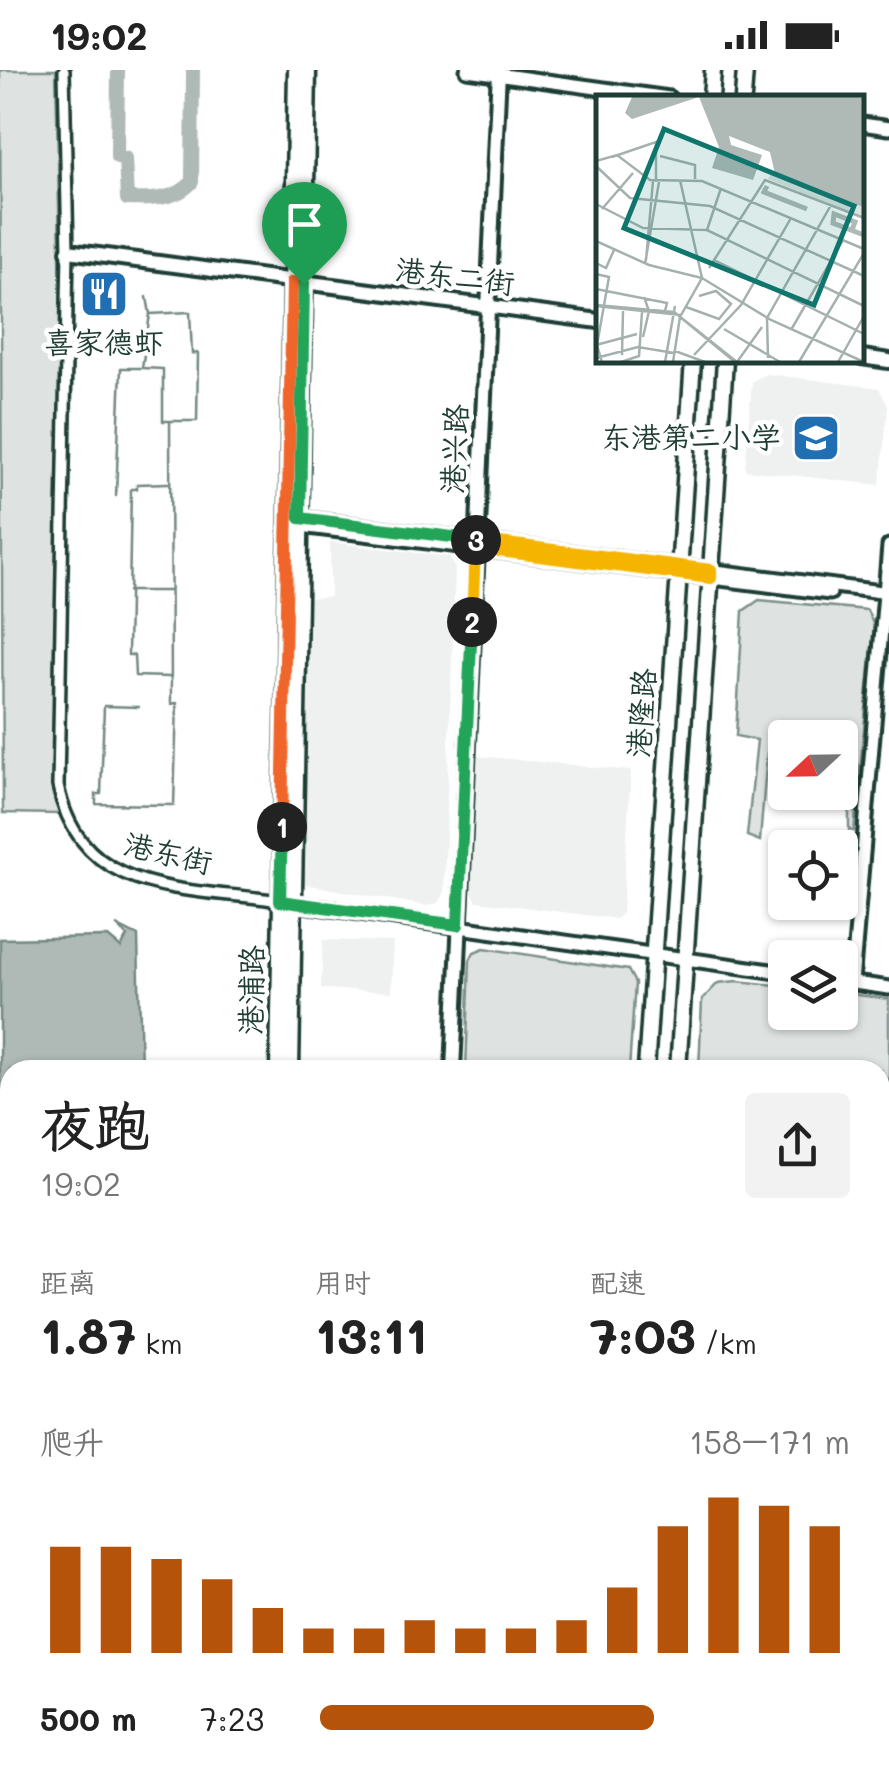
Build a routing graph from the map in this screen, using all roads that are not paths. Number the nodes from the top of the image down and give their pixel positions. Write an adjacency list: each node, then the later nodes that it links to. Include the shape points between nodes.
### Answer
1 (64, 70): 13 (street, 港东街)
2 (296, 70): 14 (main road, 港浦路)
3 (308, 70): 14 (main road, 港浦路)
4 (468, 70): 7 (street)
5 (713, 70): 9 (main road)
6 (745, 70): 10 (main road)
7 (499, 72): 8 (street); 15 (main road, 港兴路)
8 (649, 95)
9 (711, 95)
10 (743, 95)
11 (864, 124): 12 (street)
12 (889, 128)
13 (68, 250): 14 (main road, 港东二街); 27 (street, 港东街, via 58,758 64,814 94,858 129,878)
14 (298, 283): 15 (main road, 港东二街); 21 (main road, 港浦路)
15 (488, 306): 16 (main road, 港东二街); 22 (main road, 港兴路)
16 (596, 321)
17 (864, 357): 18 (main road)
18 (889, 360)
19 (693, 362): 24 (main road, 港隆路)
20 (725, 362): 25 (main road, 港隆路)
21 (296, 522): 22 (street); 27 (main road, 港浦路)
22 (475, 544): 24 (street); 28 (main road, 港兴路)
23 (889, 546): 26 (street)
24 (679, 570): 25 (street); 30 (main road, 港隆路)
25 (711, 574): 26 (street); 31 (main road, 港隆路)
26 (887, 597): 29 (street)
27 (286, 902): 28 (street, 港东街); 35 (main road, 港浦路); 36 (main road, 港浦路)
28 (458, 925): 30 (street, 港东街); 37 (main road, 港兴路)
29 (850, 940)
30 (654, 954): 31 (street, 港东街); 38 (main road, 港隆路)
31 (685, 959): 32 (street, 港东街); 39 (main road, 港隆路)
32 (768, 971)
33 (858, 984): 34 (street)
34 (889, 988)
35 (278, 1060)
36 (291, 1060)
37 (452, 1060)
38 (647, 1060)
39 (679, 1060)

